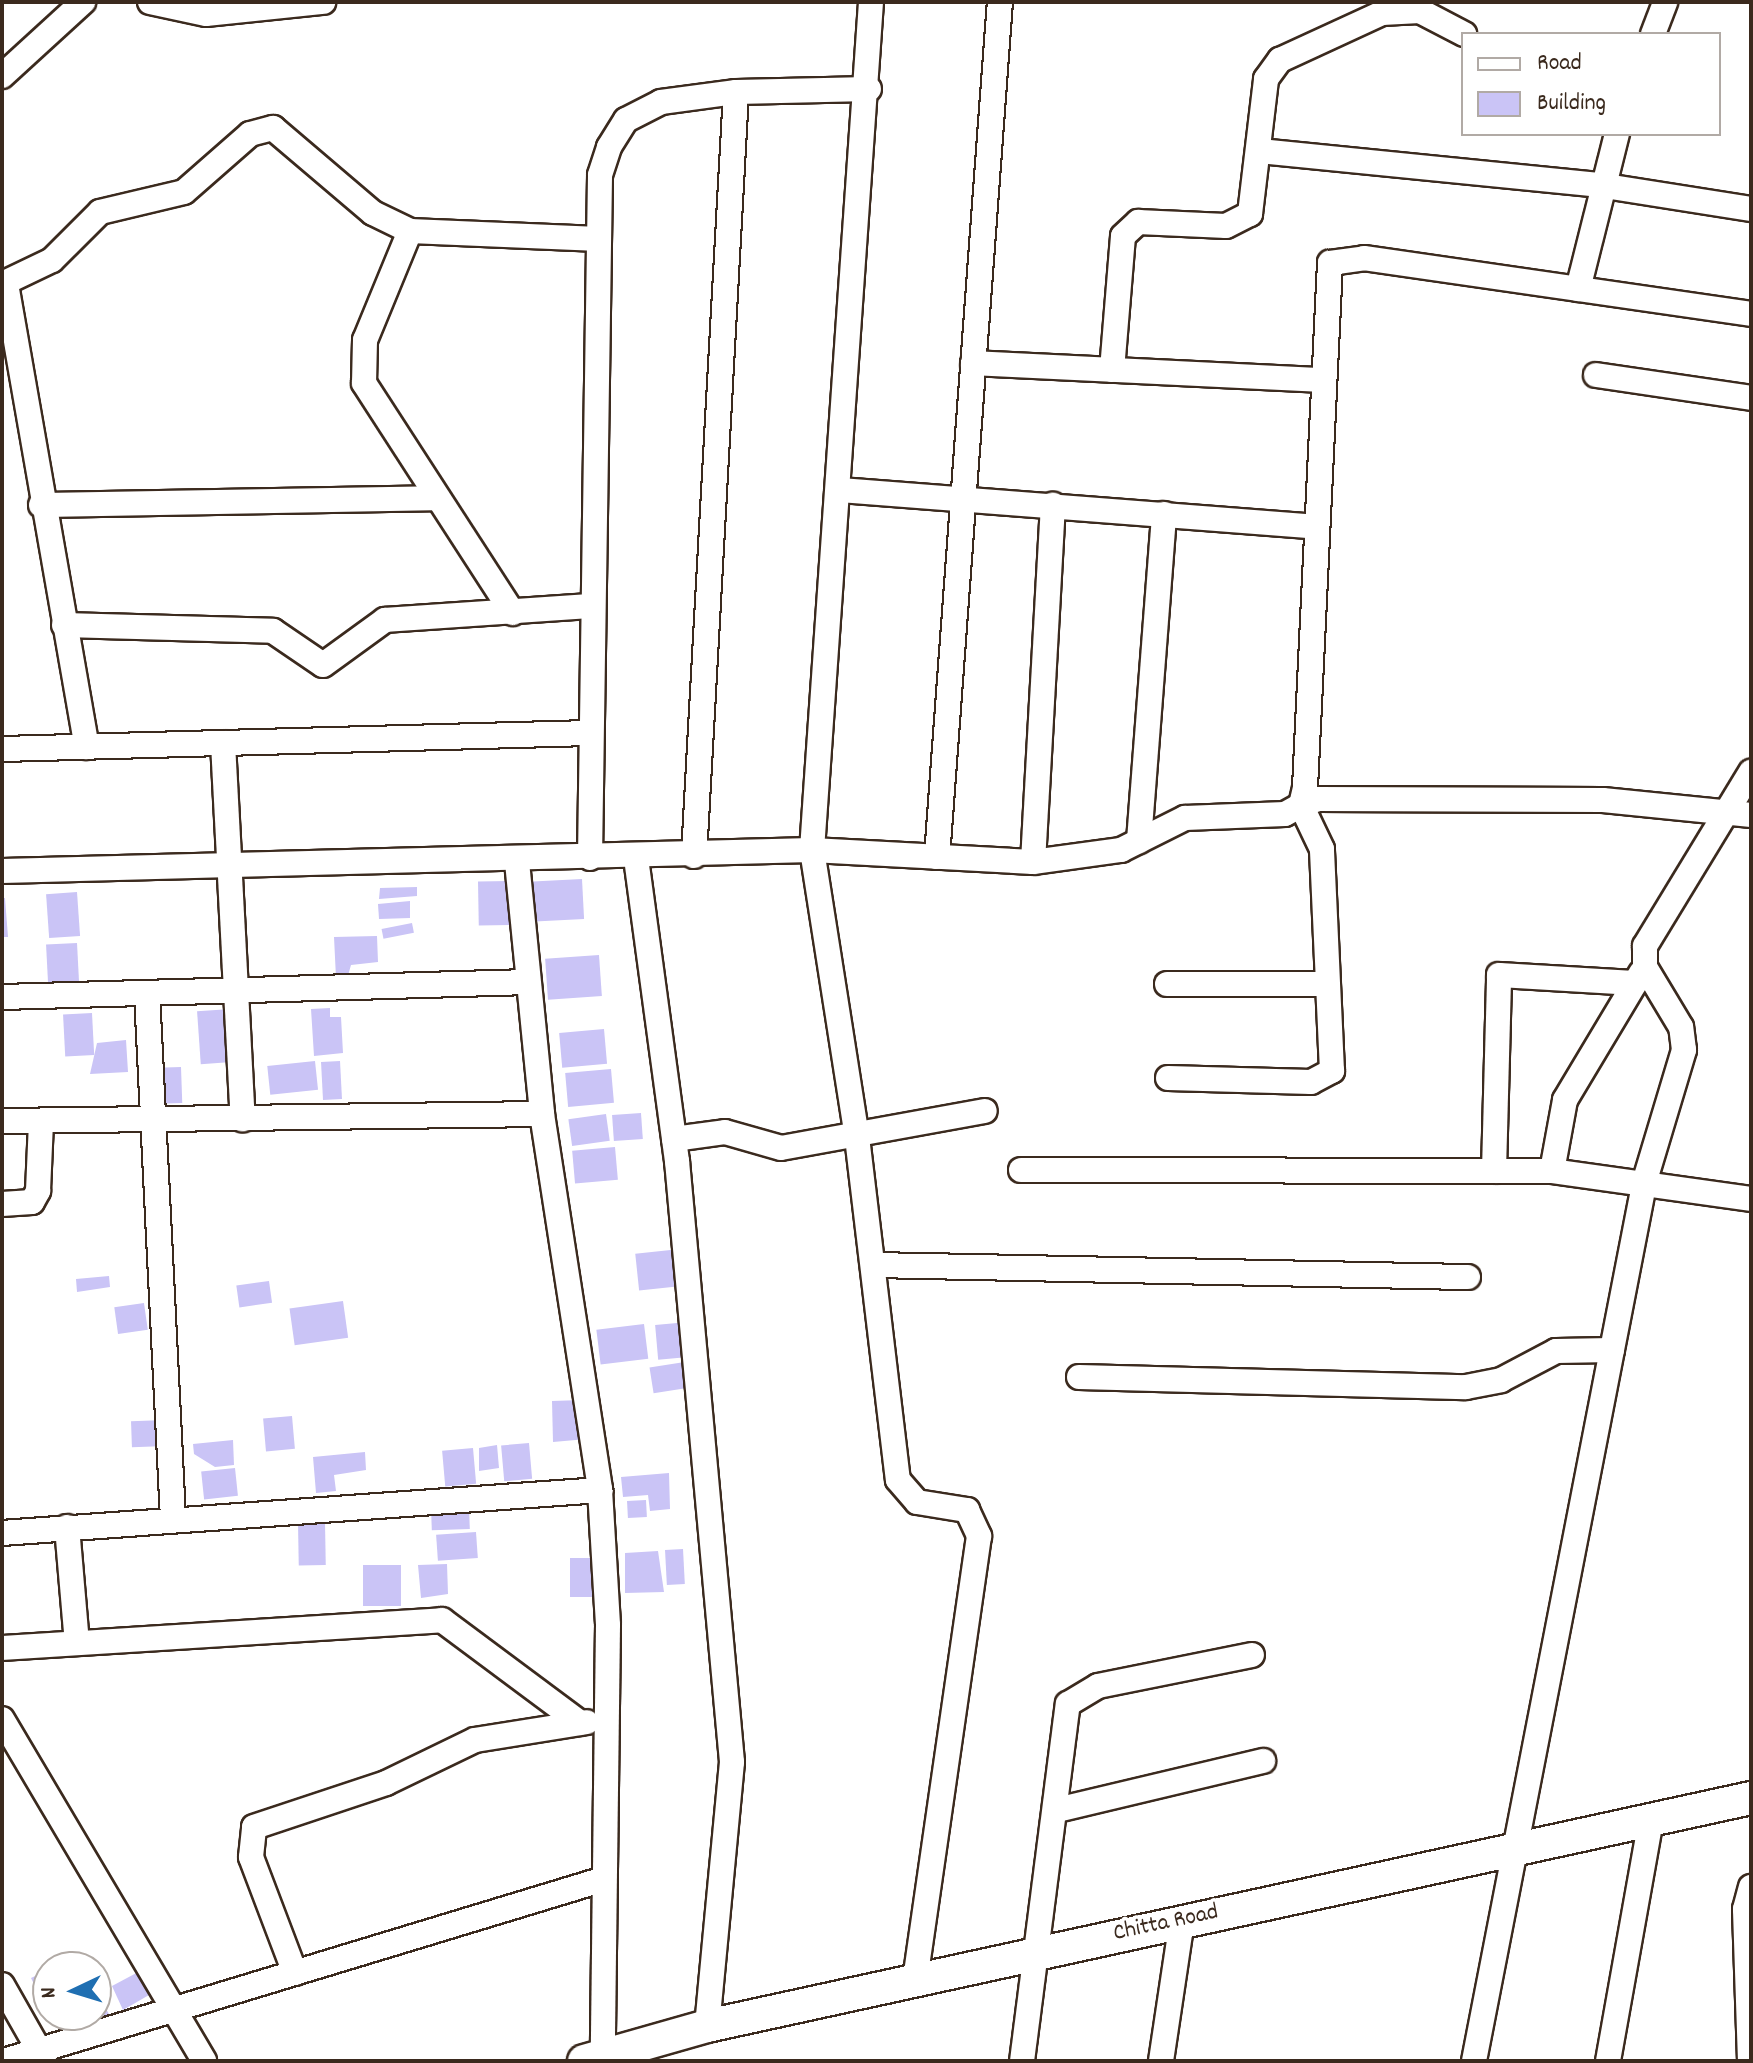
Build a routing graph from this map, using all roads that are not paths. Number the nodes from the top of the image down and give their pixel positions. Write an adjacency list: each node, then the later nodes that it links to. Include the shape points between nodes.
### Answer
1 (83, 2): 9 (street)
2 (150, 2): 3 (street, via 206,14)
3 (323, 2)
4 (871, 2): 10 (street)
5 (1000, 2): 21 (street)
6 (1665, 2): 8 (street)
7 (1461, 32): 13 (street, via 1420,11 1382,13 1280,60 1266,79)
8 (1654, 32)
9 (2, 76)
10 (869, 89): 11 (street); 26 (street)
11 (736, 92): 17 (street, via 661,102 626,120 600,175); 46 (street)
12 (1616, 136): 14 (street)
13 (1259, 151): 14 (street); 22 (street, via 1250,214 1240,223 1128,225)
14 (1599, 185): 15 (street); 19 (street)
15 (1751, 209)
16 (410, 231): 17 (street); 18 (street, via 373,213 284,134 260,129 184,192 100,212 52,260); 27 (street, via 361,358 374,409)
17 (599, 239): 33 (street)
18 (4, 284): 29 (street)
19 (1578, 289): 20 (street); 24 (street, via 1344,256 1330,263 1326,283)
20 (1751, 314)
21 (973, 363): 22 (street); 28 (street)
22 (1112, 370): 24 (street)
23 (1596, 375): 25 (street)
24 (1322, 380): 32 (street)
25 (1751, 398)
26 (839, 490): 28 (street); 45 (street)
27 (435, 498): 29 (street); 34 (street)
28 (963, 498): 30 (street); 47 (street)
29 (41, 505): 35 (street)
30 (1053, 505): 31 (street); 51 (street)
31 (1164, 514): 32 (street); 44 (street)
32 (1316, 527): 41 (street)
33 (593, 606): 34 (street); 36 (street)
34 (513, 613): 35 (street, via 385,620 323,665 273,631)
35 (64, 625): 38 (street)
36 (591, 733): 37 (street); 48 (street)
37 (223, 743): 38 (street); 52 (street)
38 (87, 747): 39 (street)
39 (2, 749)
40 (1751, 772): 42 (street)
41 (1301, 805): 42 (street, via 1318,799 1603,800); 44 (street, via 1285,814 1185,818); 57 (street, via 1322,849)
42 (1726, 813): 43 (street); 54 (street, via 1645,946)
43 (1751, 815)
44 (1139, 841): 51 (street)
45 (812, 850): 46 (street); 47 (street); 68 (street)
46 (694, 856): 49 (street)
47 (937, 857): 51 (street)
48 (590, 858): 49 (street); 50 (street)
49 (636, 858): 69 (street)
50 (517, 862): 52 (street); 55 (street)
51 (1033, 862)
52 (231, 863): 53 (street); 58 (street)
53 (2, 869)
54 (1640, 975): 71 (street, via 1499,975); 72 (street, via 1565,1100); 73 (street, via 1684,1038)
55 (528, 982): 58 (street); 63 (street)
56 (1167, 984): 57 (street)
57 (1323, 984): 61 (street, via 1332,1071 1324,1079)
58 (235, 989): 59 (street); 64 (street)
59 (147, 994): 60 (street); 67 (street)
60 (2, 997)
61 (1168, 1078)
62 (985, 1111): 68 (street)
63 (542, 1114): 64 (street); 80 (street)
64 (243, 1119): 67 (street)
65 (2, 1121): 66 (street)
66 (41, 1121): 67 (street); 75 (street, via 38,1191 32,1202)
67 (155, 1121): 81 (street)
68 (857, 1137): 69 (street, via 781,1148 725,1132); 76 (street)
69 (674, 1139): 103 (street, via 732,1762)
70 (1021, 1170): 71 (street)
71 (1494, 1171): 72 (street)
72 (1552, 1171): 73 (street)
73 (1645, 1180): 74 (street); 78 (street)
74 (1751, 1199)
75 (2, 1204)
76 (873, 1265): 77 (street); 100 (street, via 898,1480 917,1502 967,1510 979,1536)
77 (1468, 1277)
78 (1612, 1350): 79 (street, via 1556,1351 1501,1380 1466,1387); 94 (street)
79 (1079, 1377)
80 (600, 1490): 81 (street); 88 (street)
81 (173, 1518): 82 (street)
82 (67, 1527): 83 (street); 84 (street)
83 (2, 1533)
84 (77, 1643): 85 (street); 89 (street, via 442,1620)
85 (2, 1648)
86 (1252, 1655): 92 (street, via 1080,1691 1068,1704)
87 (2, 1719): 102 (street)
88 (606, 1719): 89 (street); 95 (street)
89 (580, 1723): 99 (street, via 475,1740 386,1783 254,1827 251,1857)
90 (1263, 1761): 92 (street)
91 (1751, 1798): 93 (street, Chitta Road)
92 (1057, 1810): 98 (street)
93 (1651, 1820): 94 (street, Chitta Road); 111 (street)
94 (1510, 1850): 97 (street, Chitta Road); 110 (street)
95 (601, 1880): 99 (street); 105 (street)
96 (1751, 1887): 112 (street, via 1745,1909)
97 (1182, 1921): 98 (street, Chitta Road); 109 (street)
98 (1036, 1953): 100 (street, Chitta Road); 108 (street)
99 (295, 1973): 102 (street)
100 (915, 1979): 103 (street, Chitta Road)
101 (2, 1985): 104 (street)
102 (173, 2006): 104 (street); 107 (street)
103 (707, 2026): 105 (street, Chitta Road)
104 (41, 2054): 106 (street)
105 (594, 2059)
106 (4, 2061)
107 (204, 2061)
108 (1022, 2061)
109 (1161, 2061)
110 (1474, 2061)
111 (1608, 2061)
112 (1750, 2061)

